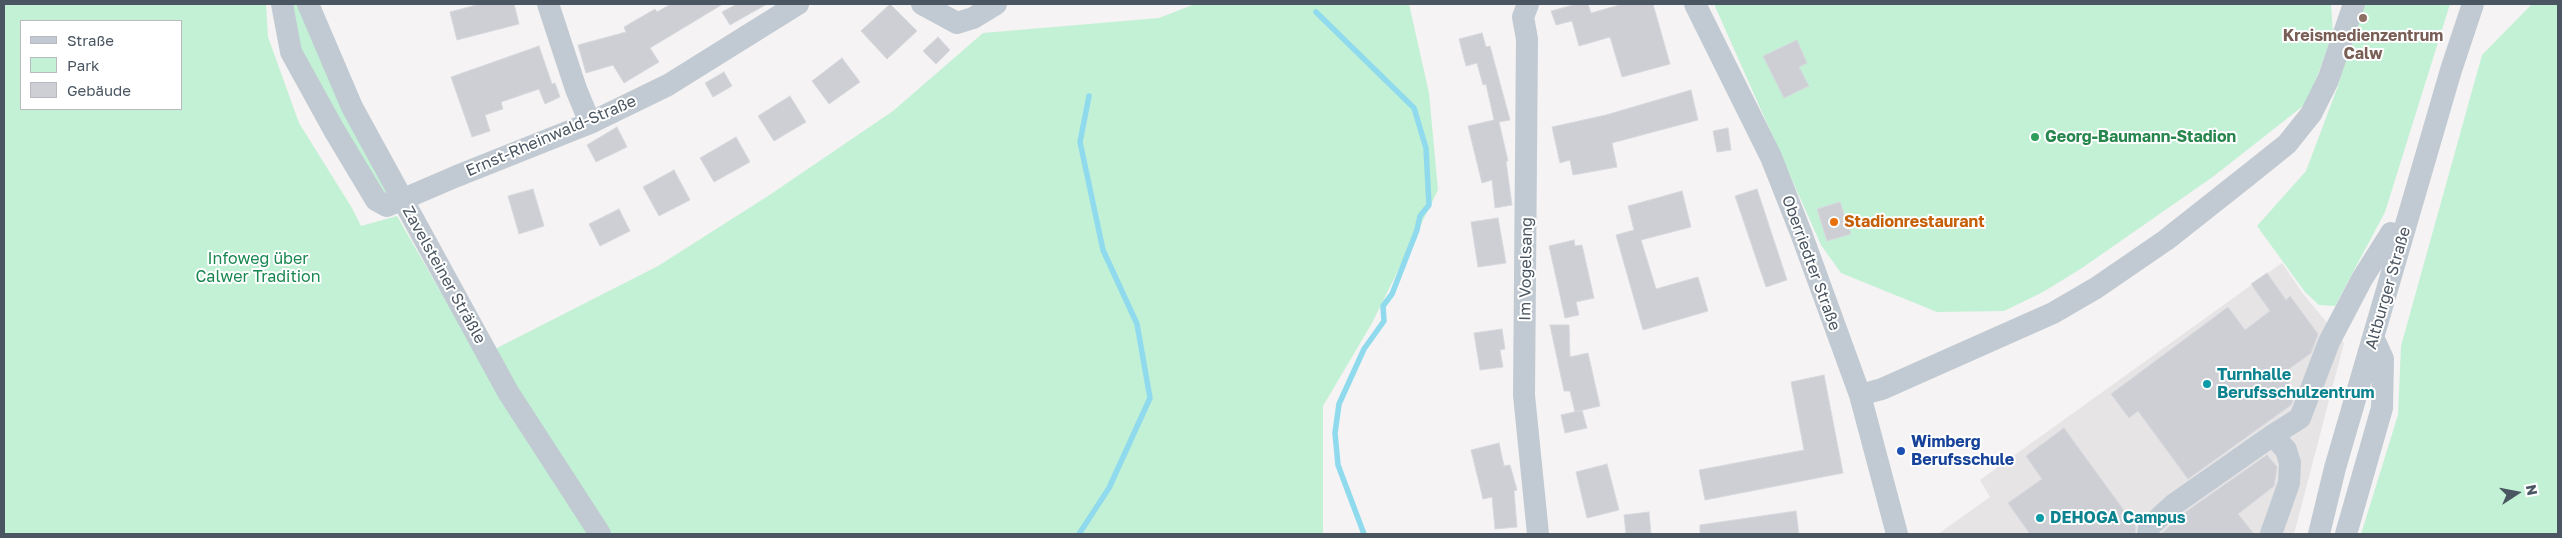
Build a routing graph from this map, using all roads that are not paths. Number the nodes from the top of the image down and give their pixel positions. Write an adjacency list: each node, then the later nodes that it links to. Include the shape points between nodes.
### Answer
1 (282, 4): 12 (street, via 291,52 376,200 387,206)
2 (308, 4): 12 (street, Zavelsteiner Sträßle, via 352,107)
3 (548, 4): 11 (street)
4 (798, 4): 11 (street, Ernst-Rheinwald-Straße, via 668,85)
5 (922, 4): 6 (street, via 957,23 973,18)
6 (996, 4)
7 (1528, 4): 20 (street, Im Vogelsang, via 1523,17 1527,39 1524,394)
8 (1695, 4): 17 (street, Oberriedter Straße, via 1771,157)
9 (2354, 4): 17 (street, via 2328,80 2312,114 2287,144 2248,176 2166,240 2062,308 1882,389)
10 (2473, 4): 14 (street, Altburger Straße)
11 (590, 123): 12 (street, Ernst-Rheinwald-Straße, via 457,176)
12 (404, 201): 19 (street, Zavelsteiner Sträßle, via 508,392)
13 (2391, 233): 15 (street, via 2362,280)
14 (2374, 339): 24 (street, Altburger Straße); 25 (street, via 2383,359 2382,408)
15 (2320, 366): 16 (street); 18 (street, via 2300,418)
16 (2296, 383)
17 (1860, 395): 21 (street, Oberriedter Straße)
18 (2273, 435): 22 (street, via 2173,505 2149,527); 23 (street, via 2286,450 2290,463 2289,483)
19 (600, 534)
20 (1538, 534)
21 (1898, 534)
22 (2148, 534)
23 (2271, 534)
24 (2319, 534)
25 (2346, 534)

